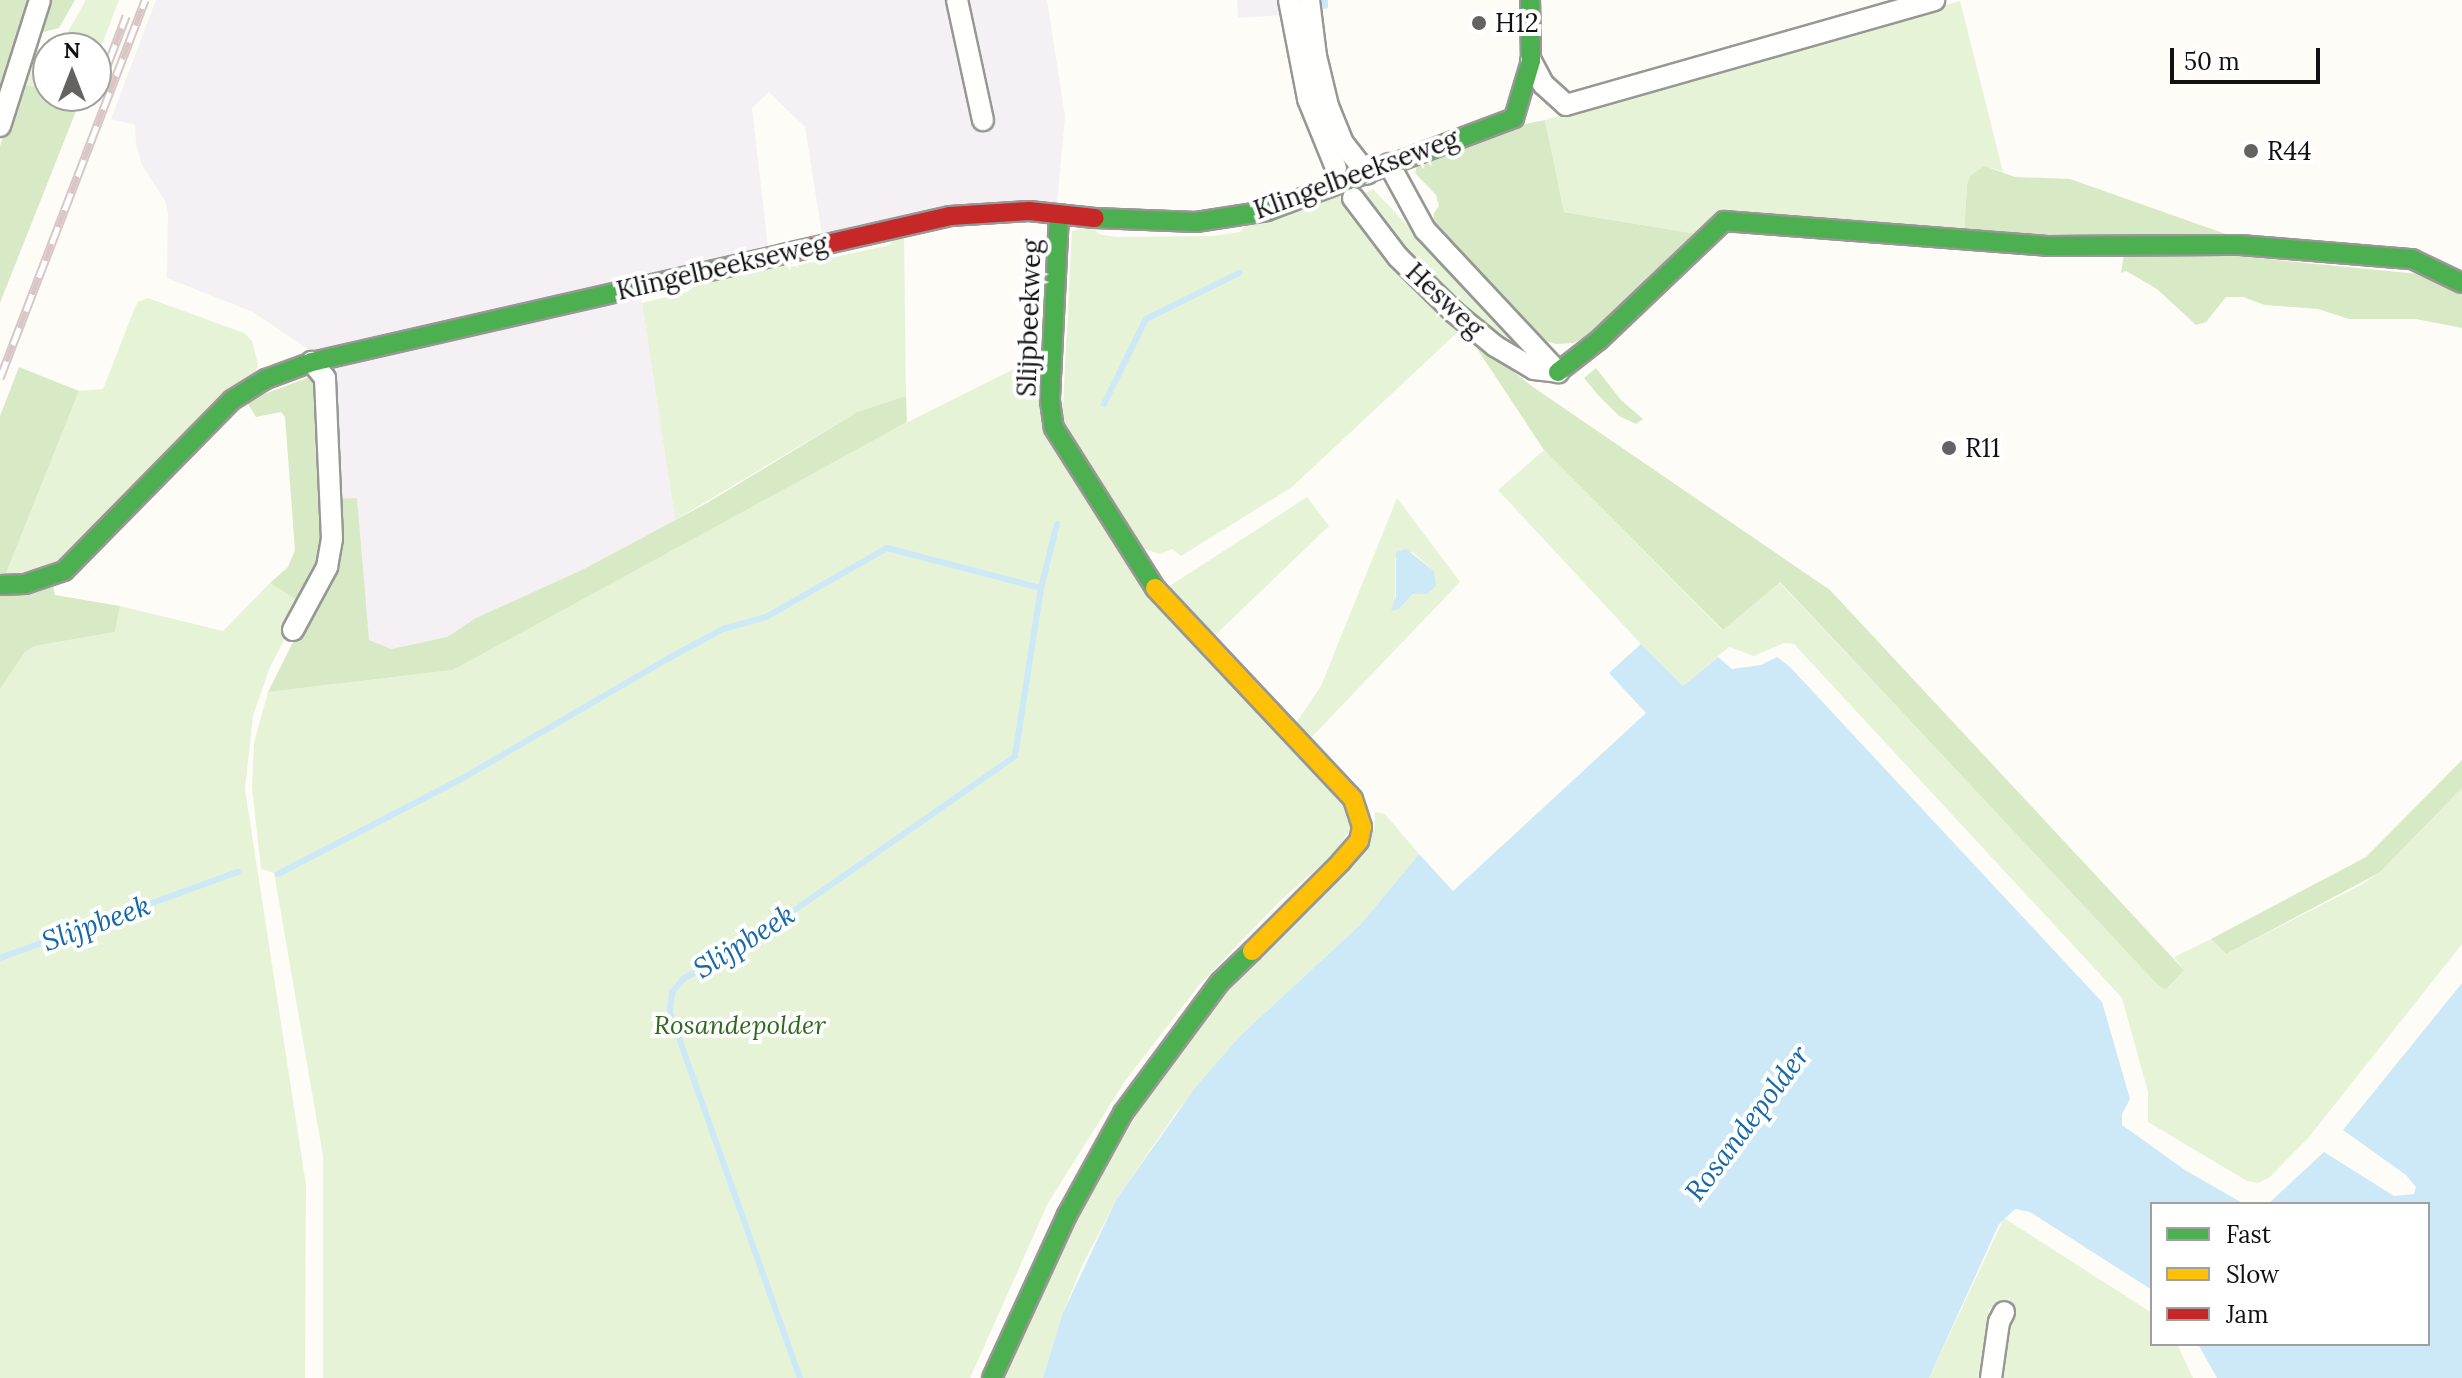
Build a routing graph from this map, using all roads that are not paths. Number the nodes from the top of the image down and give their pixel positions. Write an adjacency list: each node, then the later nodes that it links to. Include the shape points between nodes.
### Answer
1 (40, 0): 9 (street)
2 (957, 0): 8 (street)
3 (1289, 0): 11 (street, via 1304,84)
4 (1309, 0): 12 (street, via 1328,106 1343,143)
5 (1530, 0): 7 (street)
6 (1934, 0): 7 (street, via 1566,105 1543,84)
7 (1531, 61): 10 (street, Klingelbeekseweg, via 1514,118)
8 (983, 120)
9 (0, 126)
10 (1389, 164): 12 (street, Klingelbeekseweg); 17 (street, via 1425,230)
11 (1336, 168)
12 (1367, 174): 14 (street, Klingelbeekseweg, via 1267,211 1212,221 1133,222)
13 (1353, 198): 17 (street, Hesweg, via 1398,257 1455,313 1534,369)
14 (1059, 214): 16 (street, Klingelbeekseweg, via 980,212 924,220); 21 (street, Slijpbeekweg, via 1050,401 1054,428 1164,601 1353,799 1360,814 1359,841 1220,982 1123,1113 1067,1215)
15 (2462, 283): 17 (street, via 2412,259 2240,245 2034,245 1724,221 1609,332)
16 (312, 362): 18 (street, Klingelbeekseweg, via 266,379 232,400 64,571 25,584); 19 (street, via 325,378 332,539 327,567)
17 (1558, 372)
18 (0, 585)
19 (293, 630)
20 (2004, 1312): 22 (street)
21 (992, 1378)
22 (1991, 1378)

